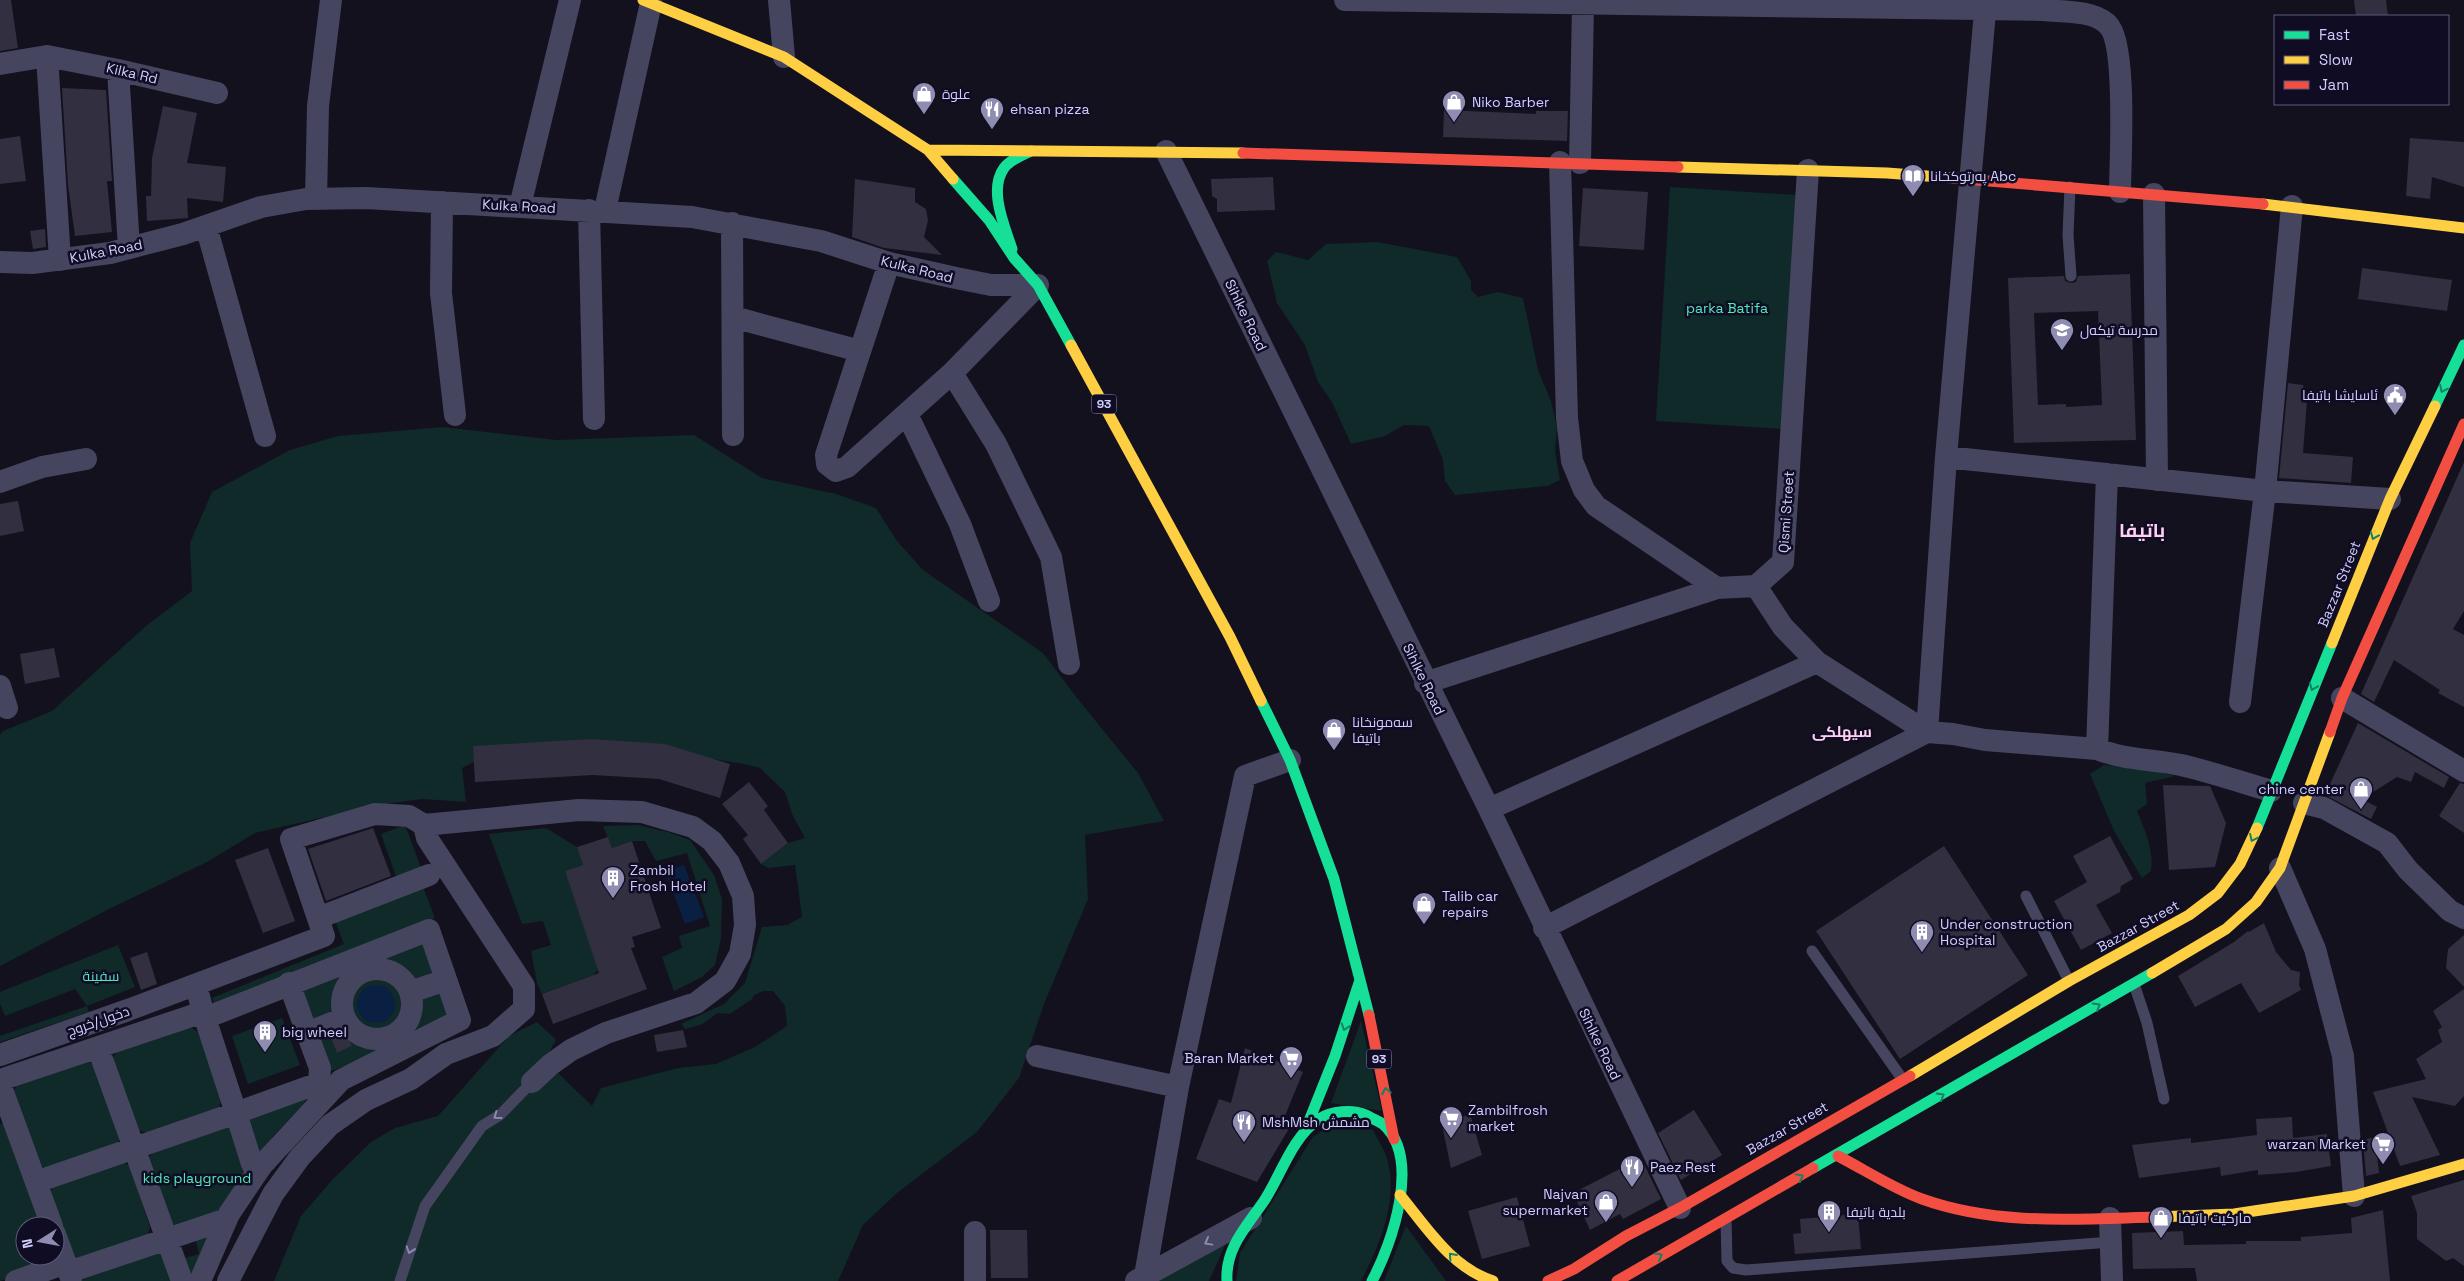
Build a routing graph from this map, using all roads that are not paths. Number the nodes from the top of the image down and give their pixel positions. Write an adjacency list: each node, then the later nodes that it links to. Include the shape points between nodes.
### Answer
1 (331, 0): 22 (street, via 318,106)
2 (570, 0): 24 (street)
3 (778, 0): 9 (street)
4 (1346, 0): 6 (street)
5 (658, 3): 9 (main road, 93); 26 (street)
6 (1583, 4): 7 (street); 16 (street)
7 (1985, 5): 18 (street); 20 (street, via 2093,16 2107,23 2114,35 2120,64)
8 (47, 56): 10 (street); 11 (street, Kilka Rd); 32 (street)
9 (784, 57): 13 (main road, 93)
10 (0, 64)
11 (118, 70): 12 (street, Kilka Rd); 30 (street)
12 (217, 93)
13 (928, 150): 14 (main road); 31 (main road, 93, via 989,220)
14 (1031, 151): 15 (main road); 31 (main road, via 1003,169 997,185 1001,214)
15 (1166, 151): 16 (main road); 61 (street, Sihlke Road)
16 (1570, 162): 17 (main road); 57 (street, via 1567,418 1572,461 1584,490 1596,506)
17 (1808, 170): 18 (main road); 56 (street, Qismi Street, via 1783,562)
18 (1971, 179): 19 (main road); 49 (street)
19 (2070, 187): 20 (main road); 35 (lane, via 2068,236)
20 (2120, 192): 21 (main road)
21 (2154, 194): 25 (main road); 52 (street)
22 (316, 199): 23 (street, Kulka Road); 28 (street, Kulka Road, via 261,207)
23 (442, 202): 24 (street, Kulka Road); 42 (street, via 441,293)
24 (520, 206): 26 (street, Kulka Road)
25 (2292, 206): 29 (main road); 54 (street)
26 (597, 210): 27 (street, Kulka Road); 43 (street)
27 (732, 223): 34 (street, Kulka Road, via 821,241); 37 (street)
28 (206, 226): 30 (street, Kulka Road); 46 (street)
29 (2464, 228)
30 (130, 248): 32 (street, Kulka Road, via 110,254)
31 (1014, 258): 36 (main road, 93)
32 (60, 260): 33 (street, Kulka Road)
33 (0, 262)
34 (889, 263): 36 (street, Kulka Road, via 991,285); 39 (street)
35 (2071, 276)
36 (1038, 285): 40 (street); 68 (main road, 93, via 1221,619)
37 (733, 317): 39 (street); 45 (street)
38 (2464, 345): 55 (main road, Bazzar Street, one-way to 55)
39 (860, 351): 41 (street, via 826,455 827,464 836,471 847,467)
40 (952, 373): 41 (street); 60 (street, via 996,444 1051,557)
41 (907, 414): 58 (street, via 960,524)
42 (455, 415)
43 (594, 419)
44 (2464, 424): 47 (main road)
45 (733, 435)
46 (265, 436)
47 (2453, 447): 48 (main road); 63 (main road)
48 (2464, 454)
49 (1946, 457): 51 (street); 66 (street)
50 (86, 459): 53 (street, via 42,467)
51 (2107, 474): 52 (street); 67 (street)
52 (2157, 480): 54 (street)
53 (0, 482)
54 (2265, 491): 55 (street); 64 (street)
55 (2390, 500): 70 (main road, Bazzar Street, one-way to 70)
56 (1756, 586): 57 (street); 59 (street, via 1783,628)
57 (1717, 588): 61 (street)
58 (989, 600)
59 (1817, 662): 66 (street); 72 (street)
60 (1070, 664)
61 (1425, 682): 72 (street, Sihlke Road)
62 (0, 686): 65 (street)
63 (2342, 698): 69 (street); 71 (main road)
64 (2240, 702)
65 (7, 708)
66 (1927, 732): 67 (street); 79 (street)
67 (2097, 749): 70 (street, via 2113,756 2195,769)
68 (1290, 760): 83 (main road, 93, via 1334,879); 100 (street, via 1245,776)
69 (2464, 771)
70 (2271, 791): 84 (main road, Bazzar Street, one-way to 84, via 2240,864 2218,893 2189,915)
71 (2304, 802): 74 (main road); 78 (street, via 2324,808 2387,843 2408,870 2450,911)
72 (1489, 809): 79 (street, Sihlke Road)
73 (424, 824): 77 (street, via 409,816 375,814 291,839); 98 (street, via 579,810 642,812 693,827 712,841 729,863 743,896 745,925 740,954 725,981 696,1003 606,1033 571,1050); 128 (street, via 427,838 524,986 524,1009 493,1036 446,1054 411,1079 366,1100 330,1125 300,1157 273,1194)
74 (2280, 868): 86 (main road, via 2242,917); 112 (street, via 2314,949 2343,1056)
75 (429, 874): 77 (street)
76 (2026, 896): 84 (lane)
77 (318, 918): 87 (street, دخول/خروج, via 324,936)
78 (2464, 918)
79 (1544, 928): 113 (street, Sihlke Road)
80 (1812, 951): 97 (lane)
81 (363, 963): 82 (street, via 430,930); 85 (street); 88 (street, via 398,976); 90 (street, via 342,995)
82 (446, 980): 88 (street); 92 (street, via 460,1020)
83 (1360, 980): 104 (main road, one-way to 104, via 1335,1056); 105 (main road, 93, one-way to 83)
84 (2069, 981): 97 (main road, Bazzar Street, via 2056,994)
85 (289, 983): 89 (street); 91 (street)
86 (2134, 984): 102 (lane, via 2147,1023); 107 (main road, one-way to 86, via 2069,1017)
87 (196, 985): 89 (street); 94 (street, دخول/خروج)
88 (410, 992): 92 (street, via 412,1006 409,1018)
89 (204, 1015): 93 (street); 103 (street)
90 (344, 1018): 91 (street); 92 (street, via 360,1035)
91 (307, 1033): 101 (street, via 320,1068)
92 (392, 1045): 101 (street)
93 (98, 1048): 96 (street); 106 (street)
94 (0, 1056)
95 (1037, 1056): 100 (street)
96 (0, 1080)
97 (1903, 1080): 113 (main road, Bazzar Street)
98 (532, 1082): 129 (lane, one-way to 129, via 500,1116 482,1126 425,1206)
99 (0, 1084): 110 (street)
100 (1178, 1087): 124 (street)
101 (318, 1093): 103 (street); 108 (street)
102 (2164, 1099)
103 (236, 1113): 106 (street); 108 (street, via 252,1164)
104 (1305, 1131): 105 (main road, via 1318,1119 1334,1112 1352,1111 1384,1125); 117 (main road, via 1276,1184)
105 (1394, 1139): 111 (main road, via 1402,1173)
106 (133, 1148): 110 (street); 120 (street)
107 (1838, 1156): 115 (main road, one-way to 107); 118 (main road, via 1922,1199 1983,1214 2048,1220)
108 (266, 1161): 116 (street)
109 (2464, 1164): 112 (main road)
110 (36, 1182): 114 (street)
111 (1400, 1195): 133 (main road, via 1392,1237); 134 (main road, one-way to 111, via 1460,1265)
112 (2354, 1196): 118 (main road, via 2234,1214)
113 (1680, 1208): 135 (main road, Bazzar Street)
114 (48, 1216)
115 (1726, 1217): 121 (lane, via 1727,1261 1733,1268 1746,1270); 136 (main road, one-way to 115)
116 (227, 1218): 120 (street); 127 (street)
117 (1251, 1218): 122 (main road); 124 (street, one-way to 124)
118 (2110, 1218): 121 (street)
119 (975, 1232): 130 (street)
120 (166, 1238): 123 (street); 126 (street)
121 (2111, 1242): 137 (street)
122 (1229, 1257): 131 (main road); 132 (main road)
123 (69, 1272): 125 (street)
124 (1140, 1279)
125 (16, 1281)
126 (182, 1281)
127 (200, 1281)
128 (228, 1281)
129 (400, 1281)
130 (975, 1281)
131 (1218, 1281)
132 (1227, 1281)
133 (1372, 1281)
134 (1493, 1281)
135 (1548, 1281)
136 (1616, 1281)
137 (2112, 1281)

